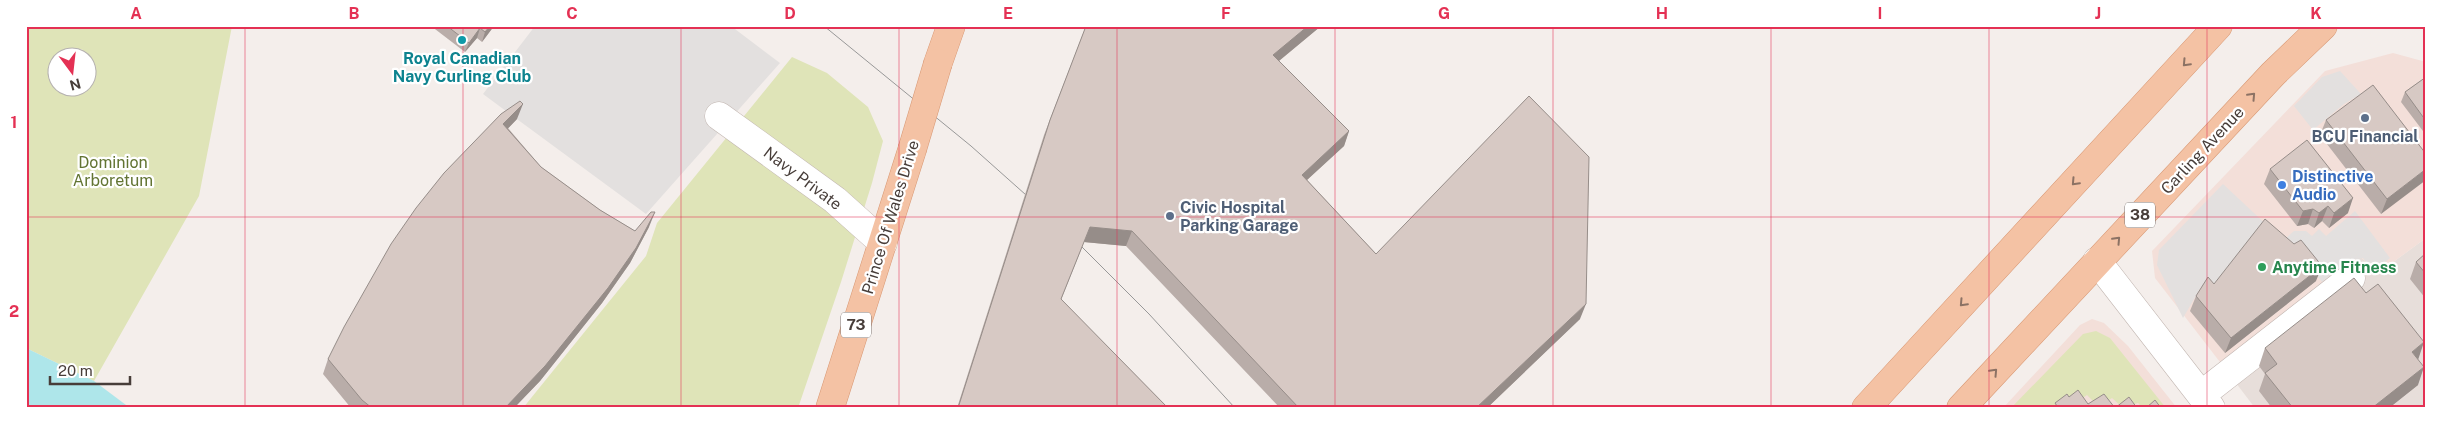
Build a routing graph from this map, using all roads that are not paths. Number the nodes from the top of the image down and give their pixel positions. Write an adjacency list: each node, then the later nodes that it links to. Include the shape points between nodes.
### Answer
1 (951, 26): 5 (main road, Prince Of Wales Drive / 73, bridge)
2 (2218, 26): 10 (main road, one-way to 10)
3 (2323, 26): 6 (main road, Carling Avenue / 38, one-way to 3, via 2266,81)
4 (719, 116): 5 (street, Navy Private, via 835,200)
5 (883, 243): 9 (main road, Prince Of Wales Drive / 73)
6 (2097, 261): 8 (street); 11 (main road, Carling Avenue / 38, one-way to 6)
7 (2351, 278): 8 (street)
8 (2206, 401)
9 (830, 408)
10 (1866, 408)
11 (1961, 408)

